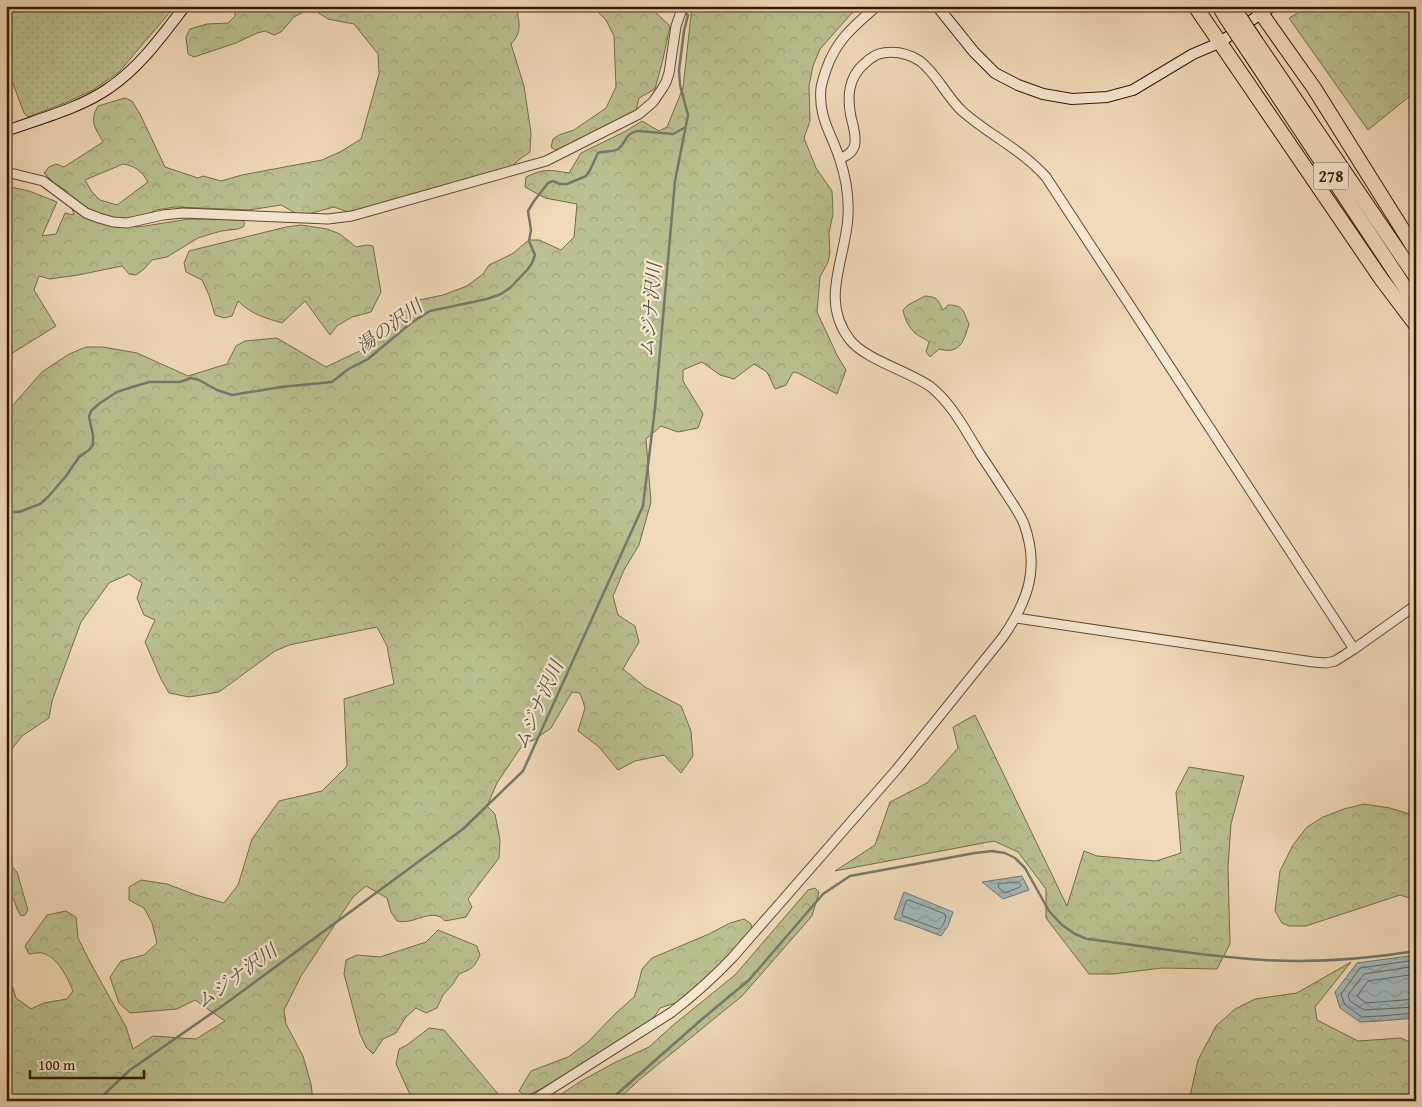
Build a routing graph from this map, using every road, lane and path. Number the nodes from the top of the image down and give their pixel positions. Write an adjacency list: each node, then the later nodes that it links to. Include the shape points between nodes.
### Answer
1 (185, 6): 10 (main road, via 140,62 110,88 82,103)
2 (683, 6): 12 (street, via 666,82 653,102 639,114 546,161 352,216 328,219 183,213 113,222 86,213 43,181)
3 (877, 6): 11 (street, via 833,51 821,87 824,123)
4 (937, 6): 8 (main road, via 995,73 1043,94 1072,99 1107,97 1133,90 1193,54)
5 (1195, 6): 8 (highway)
6 (1228, 9): 9 (highway, 278, bridge)
7 (1263, 9): 8 (main road); 13 (highway)
8 (1219, 43): 16 (highway)
9 (1252, 45): 14 (highway, 278); 15 (highway, 278)
10 (6, 131)
11 (840, 159): 18 (street, via 847,188 848,216 835,287 835,305 841,325 850,341 862,350 912,376 943,399 1012,502 1024,523 1031,558 1030,584); 19 (street, via 853,150 855,142 849,102 852,80 871,58 890,52 918,60 969,117 1040,170)
12 (6, 172)
13 (1416, 251)
14 (1416, 277)
15 (1416, 304)
16 (1416, 325)
17 (1416, 605): 19 (street)
18 (1016, 618): 19 (street, via 1313,662 1335,661); 20 (street, via 897,769 710,980 672,1012)
19 (1354, 649)
20 (532, 1101)

